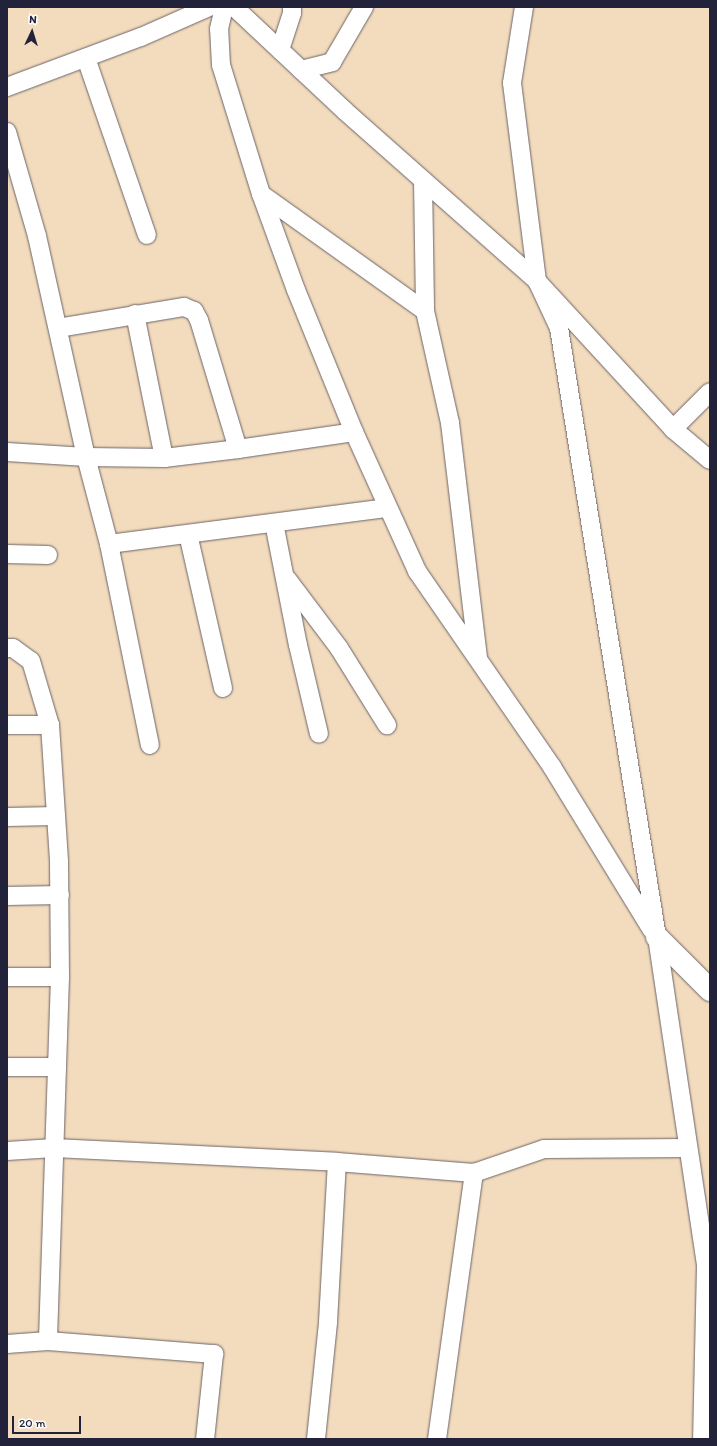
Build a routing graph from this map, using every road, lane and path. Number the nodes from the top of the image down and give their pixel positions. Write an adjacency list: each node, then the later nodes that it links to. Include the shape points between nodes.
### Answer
1 (209, 7): 8 (street)
2 (224, 7): 14 (street, via 219,29 222,65)
3 (234, 7): 7 (street)
4 (292, 7): 7 (street)
5 (364, 7): 9 (street, via 332,62)
6 (524, 7): 16 (street, via 512,83)
7 (280, 50): 9 (street)
8 (86, 58): 10 (street); 15 (street)
9 (300, 70): 12 (street)
10 (7, 87)
11 (7, 132): 13 (street)
12 (423, 180): 16 (street); 17 (street)
13 (14, 181): 19 (street, via 37,236)
14 (261, 194): 17 (street); 22 (street, via 296,290)
15 (147, 235)
16 (537, 281): 21 (street); 47 (street, via 559,328)
17 (425, 312): 36 (street, via 450,423)
18 (136, 314): 19 (street); 23 (street, via 184,307 194,311 199,320); 26 (street)
19 (58, 328): 25 (street)
20 (710, 392): 21 (street)
21 (673, 429): 27 (street)
22 (354, 432): 23 (street); 28 (street)
23 (238, 449): 26 (street)
24 (7, 452): 25 (street)
25 (86, 457): 26 (street); 31 (street)
26 (164, 458)
27 (710, 460)
28 (388, 508): 29 (street); 36 (street, via 417,571)
29 (274, 523): 30 (street); 34 (street)
30 (188, 534): 31 (street); 37 (street)
31 (109, 544): 42 (street)
32 (7, 554): 33 (street)
33 (48, 555)
34 (286, 577): 40 (street, via 339,648); 41 (street, via 298,645)
35 (7, 648): 39 (street, via 13,648 32,661)
36 (479, 660): 47 (street, via 552,768)
37 (223, 688)
38 (7, 725): 39 (street)
39 (50, 725): 43 (street)
40 (387, 725)
41 (319, 734)
42 (150, 745)
43 (56, 816): 44 (street); 45 (street)
44 (7, 817)
45 (60, 895): 46 (street); 49 (street)
46 (7, 896)
47 (656, 938): 50 (street); 54 (street)
48 (7, 977): 49 (street)
49 (60, 977): 52 (street)
50 (707, 983)
51 (7, 1067): 52 (street)
52 (57, 1067): 53 (street)
53 (54, 1148): 55 (street); 56 (street); 58 (street)
54 (688, 1148): 57 (street, via 544,1149); 63 (street, via 706,1266)
55 (7, 1151)
56 (337, 1162): 57 (street); 61 (street, via 328,1322)
57 (474, 1173): 62 (street)
58 (48, 1341): 59 (street); 60 (street, via 214,1354)
59 (7, 1344)
60 (205, 1439)
61 (316, 1439)
62 (437, 1439)
63 (702, 1439)

